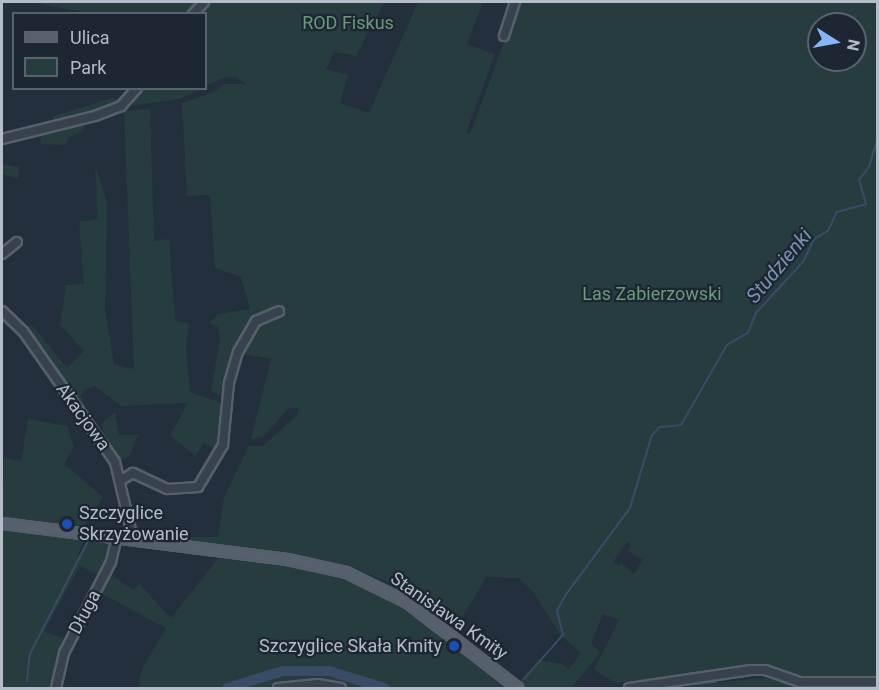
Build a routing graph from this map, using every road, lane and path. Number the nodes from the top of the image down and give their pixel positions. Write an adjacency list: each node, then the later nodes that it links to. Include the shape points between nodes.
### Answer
1 (515, 2): 2 (street)
2 (504, 36)
3 (135, 90): 4 (street, via 121,106 95,116)
4 (2, 139)
5 (17, 242): 6 (street)
6 (2, 254)
7 (2, 311): 9 (street, Akacjowa, via 23,331 104,444)
8 (279, 311): 9 (street, via 256,321 238,352 229,383 223,445 198,487 168,489 133,472)
9 (121, 480): 12 (street, Akacjowa)
10 (2, 523): 11 (main road, Stanisława Kmity)
11 (117, 537): 12 (main road, Stanisława Kmity); 14 (street, Długa, via 111,562 64,652)
12 (133, 539): 17 (main road, Stanisława Kmity, via 302,561 352,574 407,602)
13 (878, 682): 18 (street, via 800,682 765,670 751,670)
14 (56, 688)
15 (278, 688): 16 (street, via 318,684)
16 (341, 688)
17 (518, 688)
18 (629, 688)

